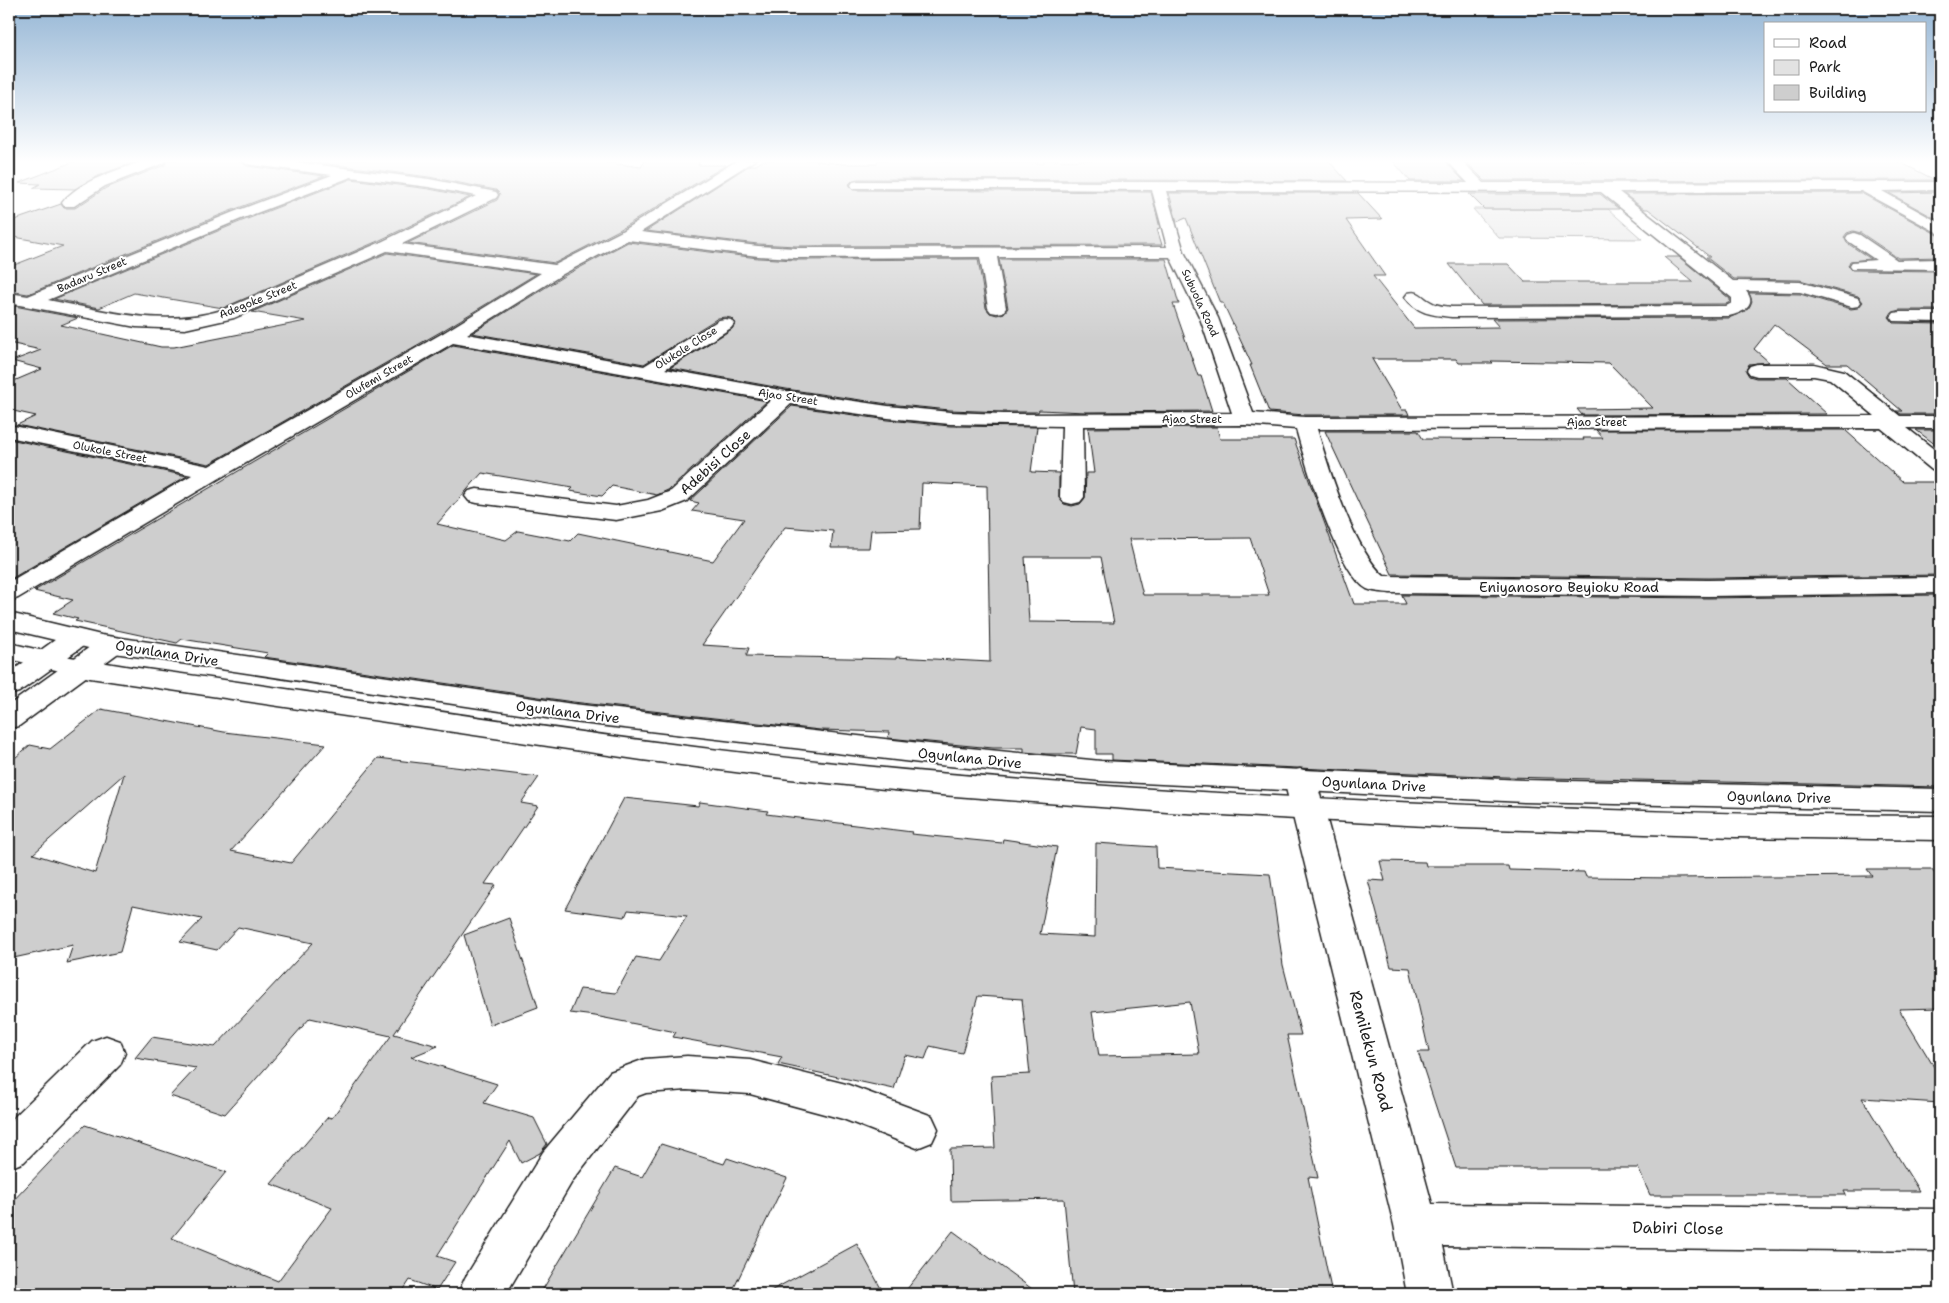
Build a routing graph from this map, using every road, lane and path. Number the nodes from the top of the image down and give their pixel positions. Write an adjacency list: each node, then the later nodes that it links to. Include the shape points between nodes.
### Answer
1 (224, 221): 20 (street, Badaru Street)
2 (437, 221): 10 (street, Adegoke Street)
3 (649, 221): 8 (street, Olufemi Street)
4 (1167, 221): 11 (street, Subuola Road)
5 (1647, 221): 17 (street)
6 (1926, 221): 7 (street)
7 (1940, 229)
8 (626, 235): 12 (street, via 796,253); 16 (street, Olufemi Street)
9 (1854, 238): 13 (street)
10 (385, 246): 16 (street); 20 (street, Adegoke Street, via 205,321 181,324 146,322)
11 (1176, 252): 12 (street); 31 (street, Subuola Road, via 1209,318)
12 (988, 254): 22 (street)
13 (1893, 264): 14 (street); 15 (street)
14 (1940, 264)
15 (1858, 265)
16 (557, 270): 26 (street, Olufemi Street)
17 (1730, 286): 18 (street, via 1742,300 1741,306 1728,311 1452,312 1434,310); 21 (street, via 1800,287)
18 (1414, 297)
19 (9, 298): 20 (street, Adegoke Street)
20 (30, 301)
21 (1852, 302)
22 (997, 308)
23 (1900, 317): 24 (street)
24 (1940, 317)
25 (725, 324): 28 (street, Olukole Close)
26 (450, 337): 28 (street, Ajao Street); 37 (street, Olufemi Street)
27 (1757, 370): 32 (street, via 1814,370 1837,375)
28 (647, 372): 29 (street, Ajao Street)
29 (786, 397): 30 (street, Ajao Street, via 950,418); 38 (street, Adebisi Close, via 679,496 654,506 616,512)
30 (1073, 419): 31 (street, Ajao Street); 39 (street)
31 (1246, 419): 34 (street, Ajao Street)
32 (1891, 422): 33 (street, Ajao Street); 34 (street, Ajao Street); 36 (street)
33 (1940, 422)
34 (1305, 423): 40 (street, Eniyanosoro Beyioku Road, via 1320,476 1345,537 1365,573 1376,583 1708,588)
35 (9, 431): 37 (street, Olukole Street)
36 (1940, 465)
37 (212, 472): 41 (street, Olufemi Street)
38 (476, 496)
39 (1072, 497)
40 (1940, 585)
41 (9, 593)
42 (9, 621): 43 (street, Ogunlana Drive)
43 (76, 638): 44 (street, Ogunlana Drive); 46 (street)
44 (111, 645): 47 (street); 50 (street, Ogunlana Drive, via 573,713)
45 (9, 652): 46 (street, Ogunlana Drive)
46 (44, 661): 47 (street, Ogunlana Drive); 48 (street)
47 (80, 668): 49 (street); 50 (street, Ogunlana Drive, via 555,739 792,769 1104,798)
48 (9, 686)
49 (9, 719)
50 (1304, 795): 51 (street, Ogunlana Drive, via 1524,791); 52 (street, Ogunlana Drive, via 1536,820); 56 (street, Remilekun Road)
51 (1940, 800)
52 (1940, 828)
53 (106, 1053): 55 (street)
54 (917, 1129): 58 (street, via 846,1102 750,1077 687,1073 645,1076 624,1084 558,1166)
55 (9, 1149)
56 (1416, 1225): 57 (street, Dabiri Close); 59 (street, Remilekun Road)
57 (1940, 1230)
58 (482, 1294)
59 (1430, 1294)

